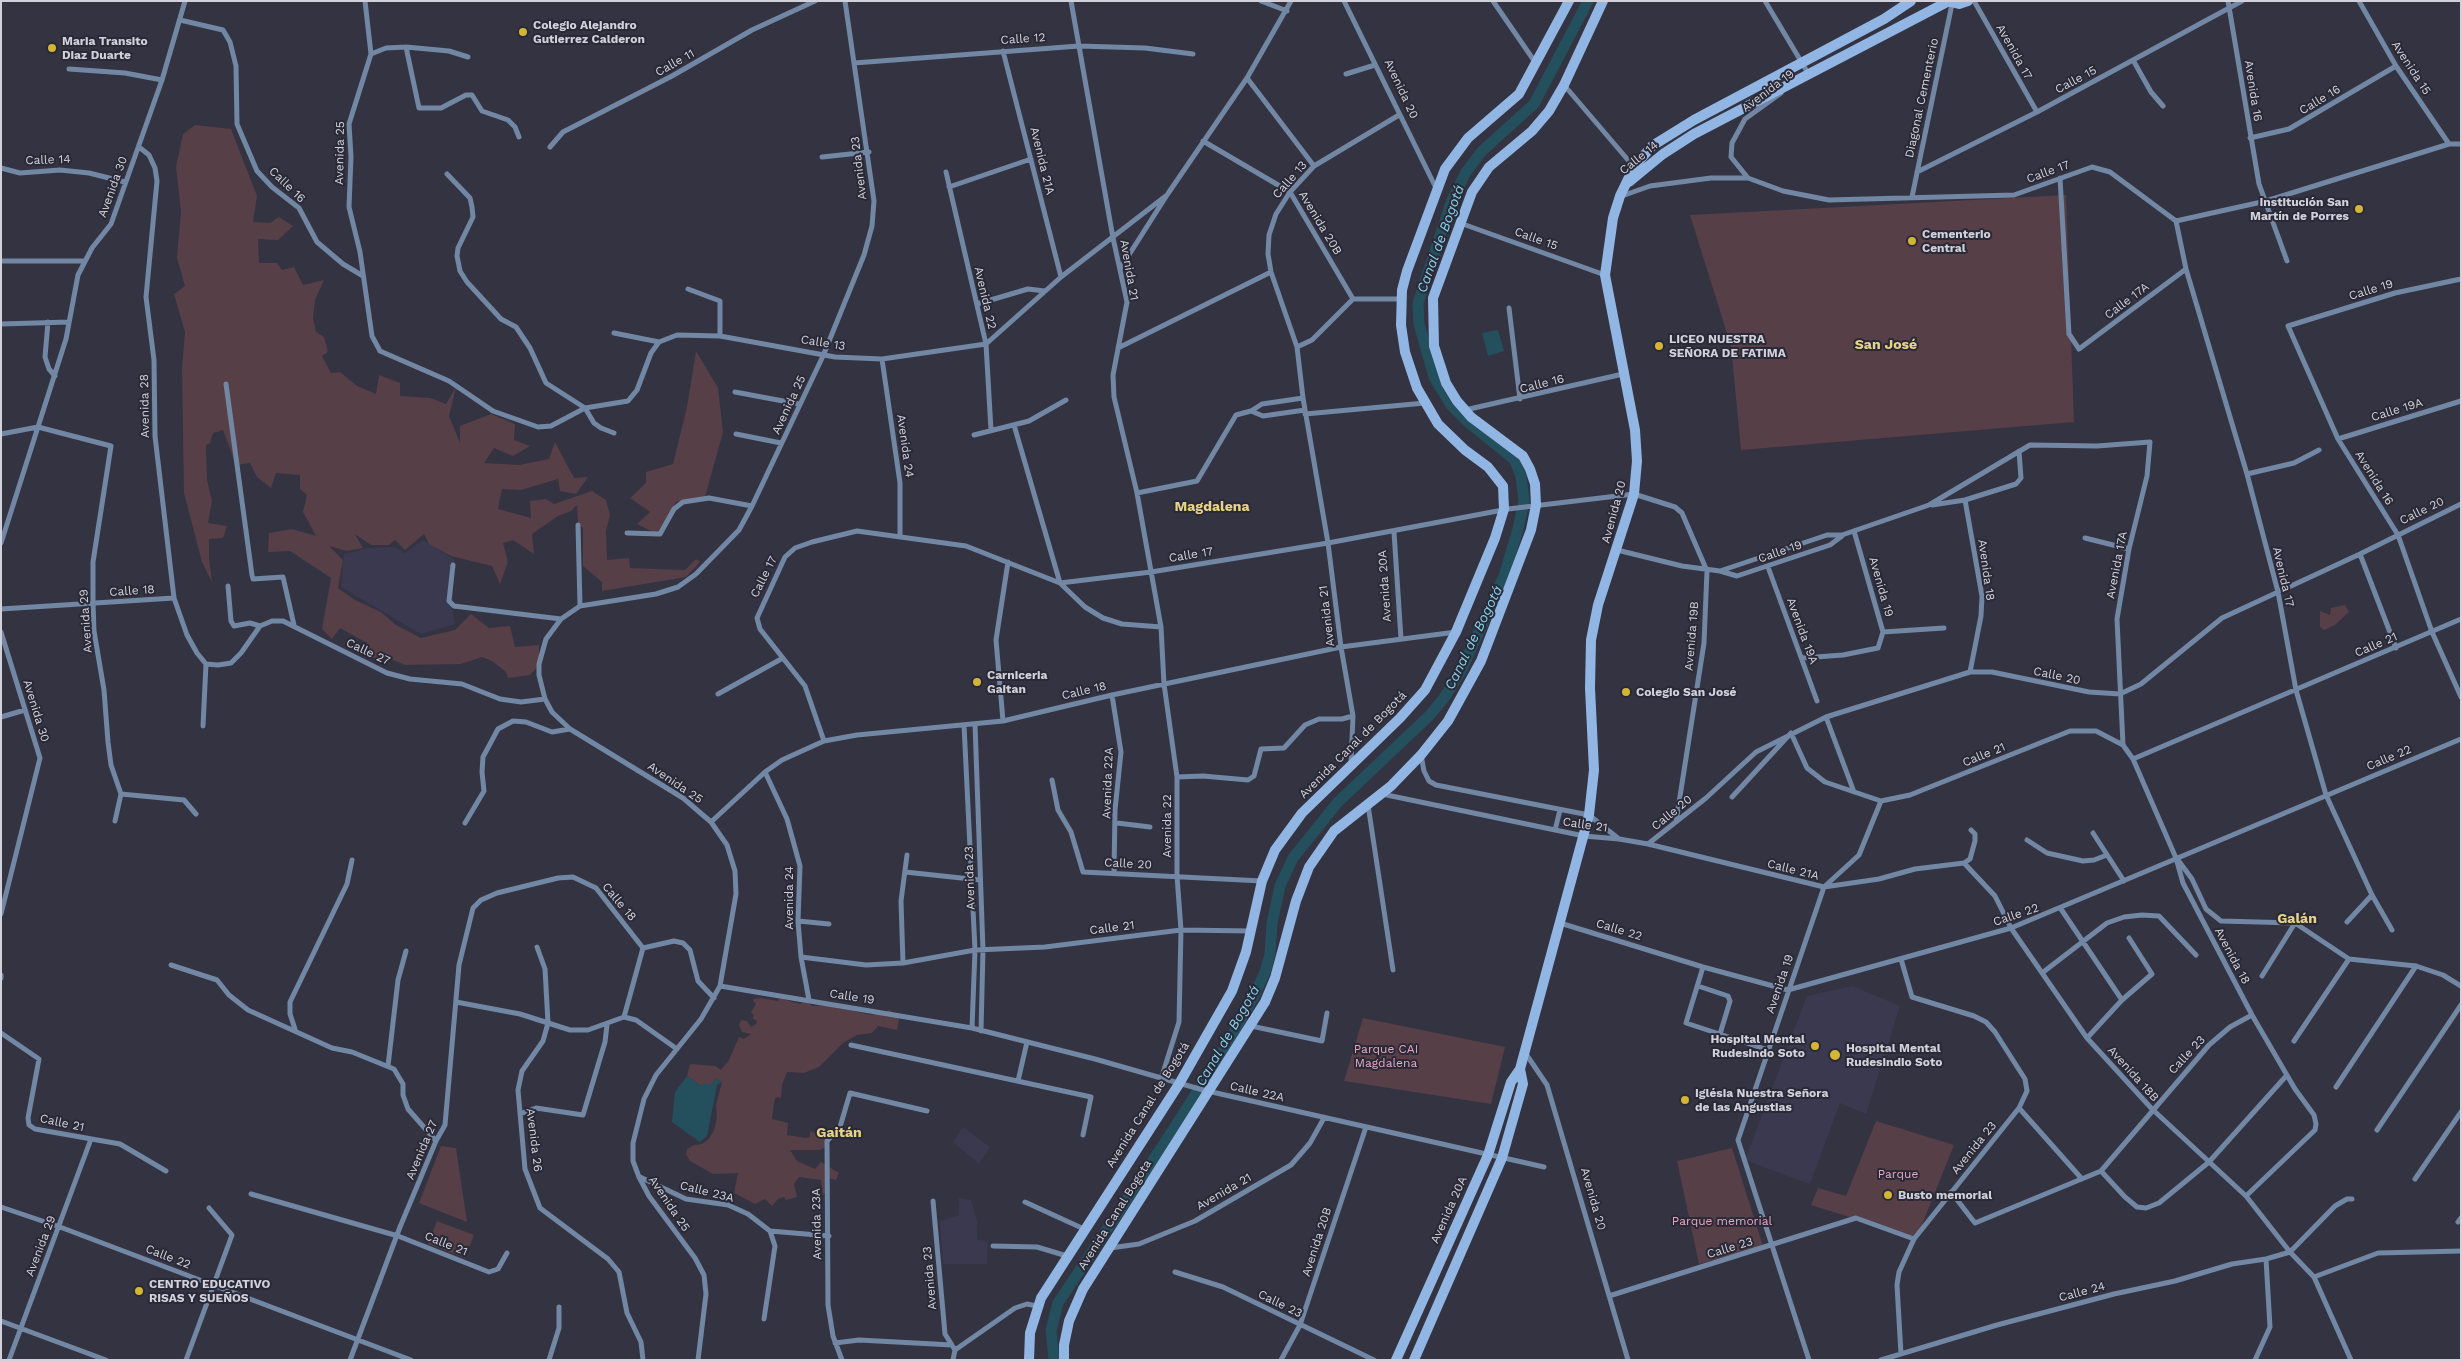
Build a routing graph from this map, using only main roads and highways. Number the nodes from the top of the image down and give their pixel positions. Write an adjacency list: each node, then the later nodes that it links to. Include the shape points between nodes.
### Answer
1 (1569, 1): 9 (main road, Avenida Canal de Bogotá, via 1519,94 1468,138 1445,168 1407,271 1401,299 1405,352 1412,377 1425,403 1446,433 1498,478 1504,490 1506,509 1496,538 1456,632 1425,690 1290,827 1275,850 1262,881 1241,970 1232,991 1182,1084 1066,1256 1037,1306 1030,1333)
2 (1603, 1): 10 (main road, Avenida Canal Bogota, via 1564,85 1537,126 1483,174 1472,192 1436,286 1432,317 1434,346 1441,372 1465,410 1523,456 1533,476 1528,541 1479,666 1448,721 1421,755 1382,794 1334,831 1309,867 1271,990 1251,1026 1205,1091 1078,1300 1066,1334)
3 (1911, 1): 6 (main road, Calle 14, via 1884,19 1694,120 1652,146 1634,167)
4 (1968, 1): 5 (main road, Calle 14)
5 (1949, 2): 6 (main road, Calle 14, via 1694,134 1663,154)
6 (1625, 186): 7 (main road, Avenida 20, via 1613,218 1606,275 1635,430 1637,462 1634,494 1598,605 1591,640 1594,770)
7 (1589, 816): 8 (main road, Avenida 20A)
8 (1520, 1069): 11 (main road, Avenida 20A, via 1511,1082 1488,1155); 12 (main road, Avenida 20A, via 1523,1084 1502,1158)
9 (1029, 1360)
10 (1064, 1360)
11 (1396, 1360)
12 (1414, 1360)

